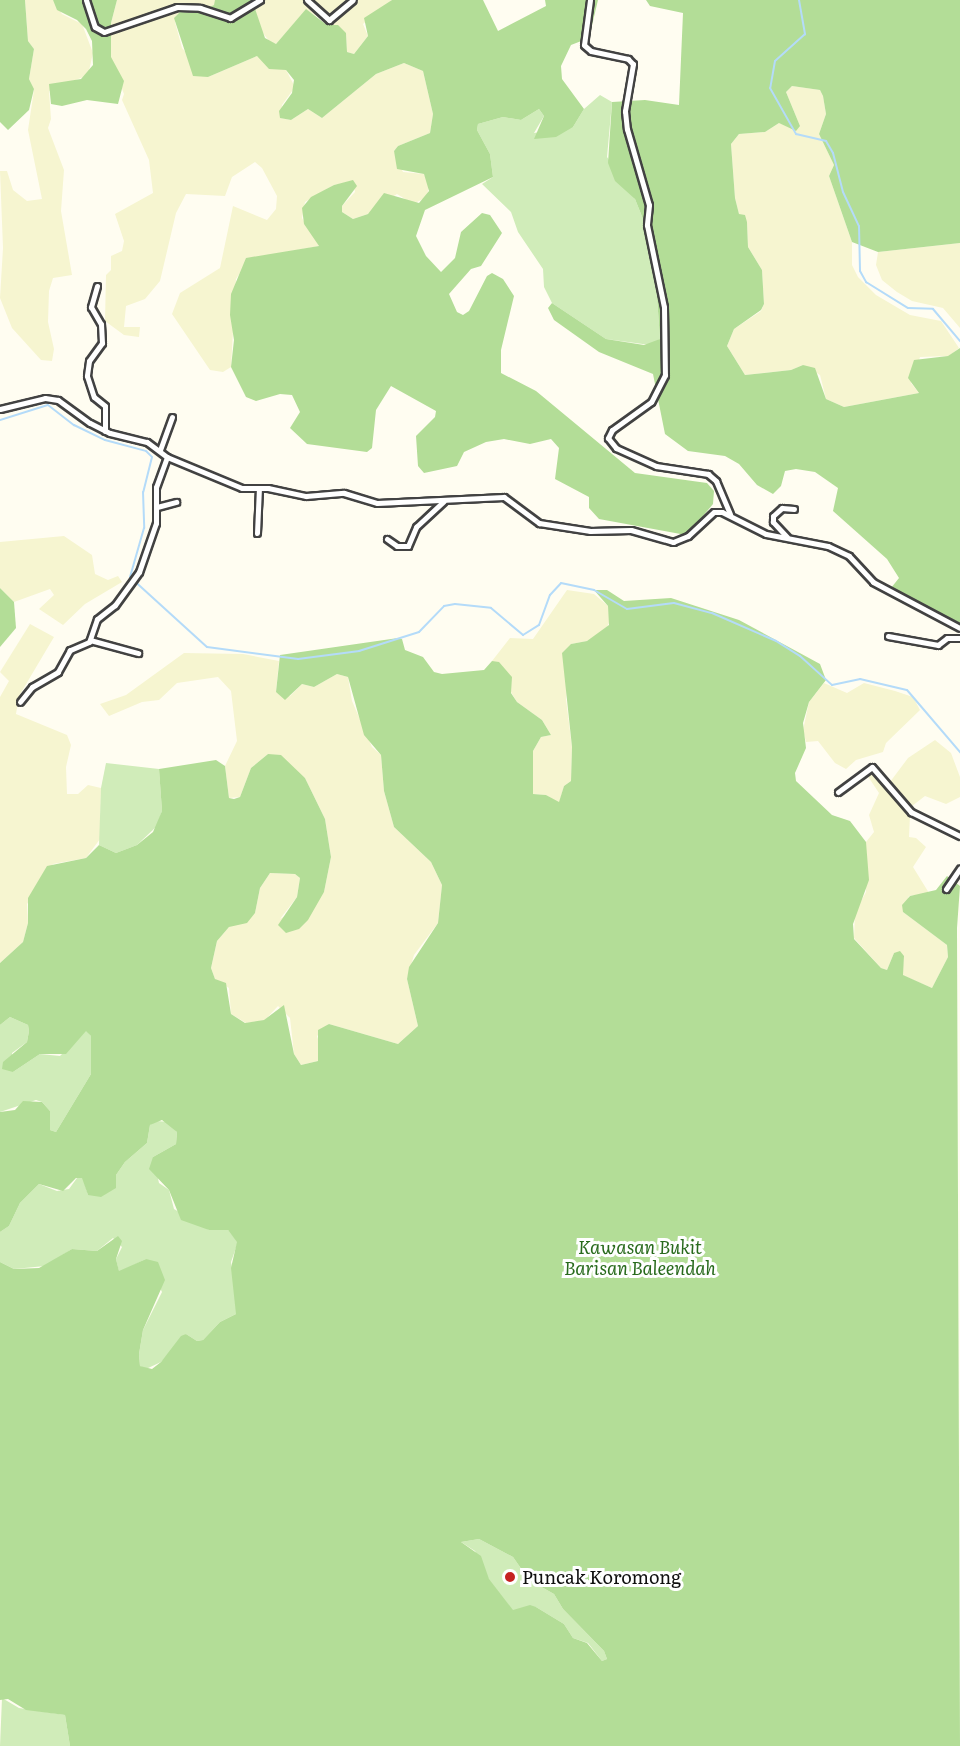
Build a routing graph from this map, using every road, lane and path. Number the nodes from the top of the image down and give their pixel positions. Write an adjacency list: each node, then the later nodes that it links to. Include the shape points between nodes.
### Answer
1 (86, 0): 2 (street, via 95,27 104,32 177,7 200,8 230,18)
2 (260, 0)
3 (307, 0): 4 (street, via 329,20)
4 (353, 0)
5 (590, 0): 17 (street, via 584,45 633,64 625,111 627,129 649,205 647,225 664,307 665,375 651,402 612,430 608,438 616,448 656,466 708,474 716,481)
6 (97, 286): 9 (street, via 91,307 101,324 102,343 89,361 87,376 94,397 105,406)
7 (0, 409): 9 (street, via 51,398)
8 (172, 417): 10 (street)
9 (105, 431): 10 (street)
10 (160, 450): 11 (street)
11 (167, 457): 12 (street, via 219,482); 15 (street, via 156,487)
12 (259, 488): 13 (street, via 306,496 344,493 377,503); 18 (street)
13 (444, 501): 17 (street, via 504,497 539,523 590,531 626,529 673,542 688,536 714,512); 20 (street, via 416,527 408,546 397,546)
14 (176, 502): 15 (street)
15 (157, 507): 24 (street, via 152,538 137,575 116,605 97,620)
16 (794, 509): 19 (street, via 782,508 773,516 773,522)
17 (730, 514): 19 (street, via 766,534)
18 (257, 534)
19 (787, 537): 21 (street, via 828,546 849,556 873,582)
20 (387, 539)
21 (960, 628)
22 (888, 636): 23 (street, via 938,645 947,638)
23 (960, 638)
24 (90, 640): 25 (street); 26 (street, via 70,650 57,672 32,687)
25 (138, 653)
26 (20, 702)
27 (838, 792): 28 (street, via 872,767 911,812)
28 (960, 836)
29 (960, 868): 30 (street)
30 (946, 889)

